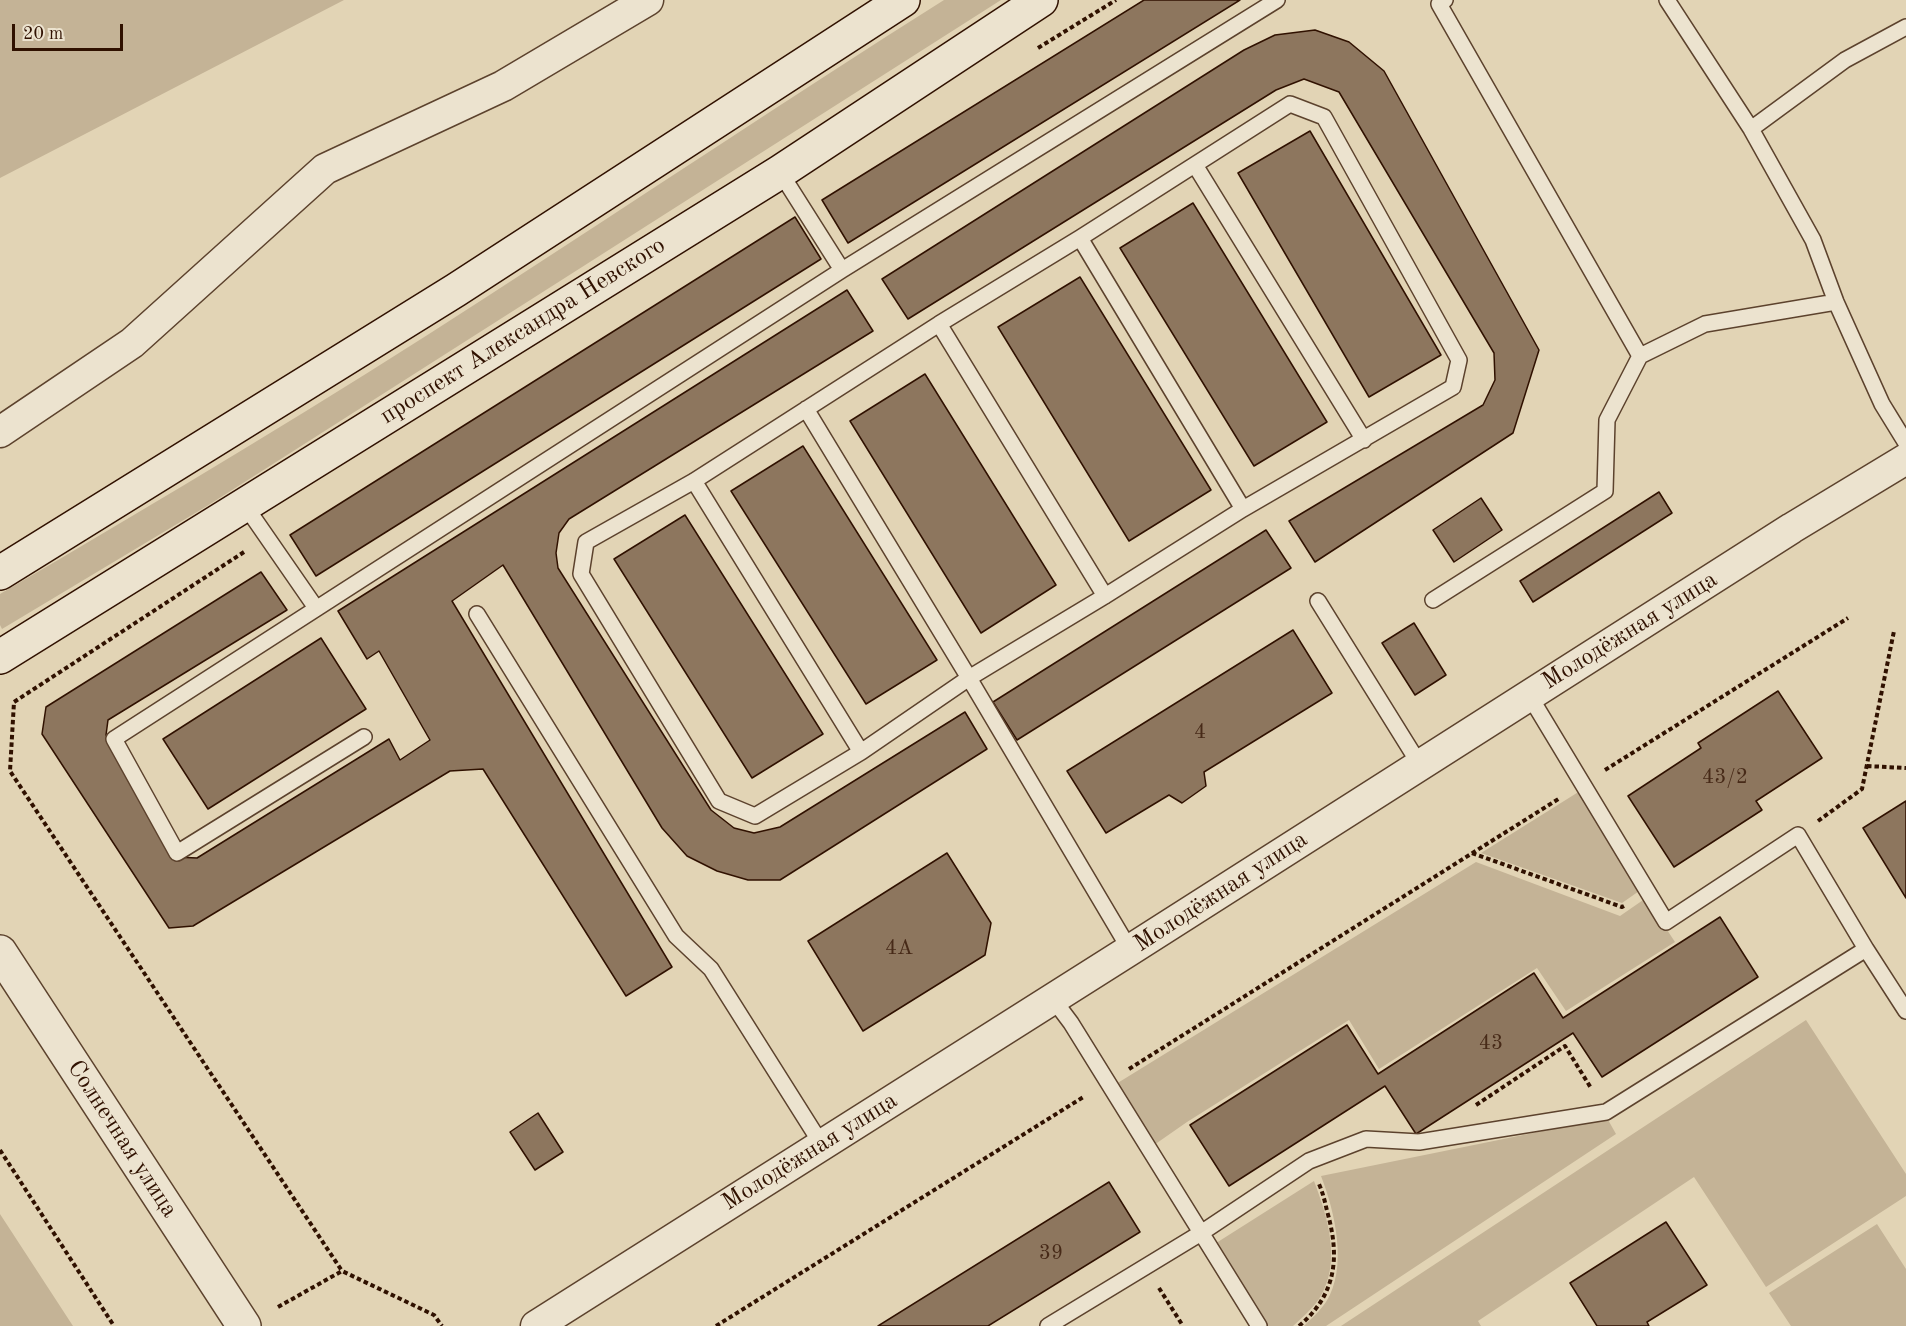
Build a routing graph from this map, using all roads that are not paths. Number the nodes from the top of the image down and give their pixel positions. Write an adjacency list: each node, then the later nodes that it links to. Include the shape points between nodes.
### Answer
1 (648, 0): 17 (street, via 503,86 326,169 132,342)
2 (903, 0): 24 (main road, via 456,290)
3 (1041, 0): 10 (main road, проспект Александра Невского)
4 (1277, 0): 12 (lane)
5 (1445, 0): 15 (lane, via 1439,4)
6 (1667, 0): 8 (lane)
7 (1906, 27): 8 (lane, via 1845,60)
8 (1751, 129): 13 (lane, via 1813,240)
9 (1195, 165): 11 (lane); 18 (lane); 18 (lane, via 1290,104 1324,117 1459,360 1454,387)
10 (780, 172): 12 (lane); 22 (main road, проспект Александра Невского)
11 (1080, 238): 14 (lane); 23 (lane)
12 (842, 270): 28 (lane)
13 (1836, 302): 15 (lane, via 1705,324); 19 (lane, via 1882,404)
14 (939, 324): 16 (lane); 25 (lane)
15 (1640, 356): 26 (lane, via 1607,420 1605,491)
16 (806, 409): 21 (lane); 31 (lane)
17 (0, 432)
18 (1364, 440): 23 (lane)
19 (1906, 443)
20 (1906, 459): 32 (street, Молодёжная улица)
21 (694, 481): 34 (lane); 34 (lane, via 586,542 581,574 719,801 755,816)
22 (244, 504): 28 (lane); 30 (main road, проспект Александра Невского)
23 (1242, 509): 25 (lane)
24 (0, 573)
25 (1105, 596): 31 (lane)
26 (1433, 600)
27 (1318, 601): 35 (lane)
28 (316, 608): 33 (lane, via 114,739 177,853)
29 (477, 615): 41 (lane, via 676,936 711,969)
30 (0, 657)
31 (969, 678): 34 (lane); 37 (lane)
32 (1529, 695): 35 (street, Молодёжная улица); 36 (lane, via 1666,922 1797,835)
33 (364, 737)
34 (861, 752)
35 (1420, 765): 37 (street, Молодёжная улица)
36 (1866, 949): 40 (lane); 42 (lane, via 1606,1112 1419,1142 1366,1139 1309,1161)
37 (1130, 950): 39 (street, Молодёжная улица)
38 (0, 951): 43 (main road, Солнечная улица)
39 (1053, 999): 41 (street, Молодёжная улица); 42 (lane)
40 (1906, 1011)
41 (822, 1145): 44 (street, Молодёжная улица)
42 (1201, 1233): 45 (lane); 46 (lane)
43 (244, 1326)
44 (536, 1326)
45 (1048, 1326)
46 (1259, 1326)

